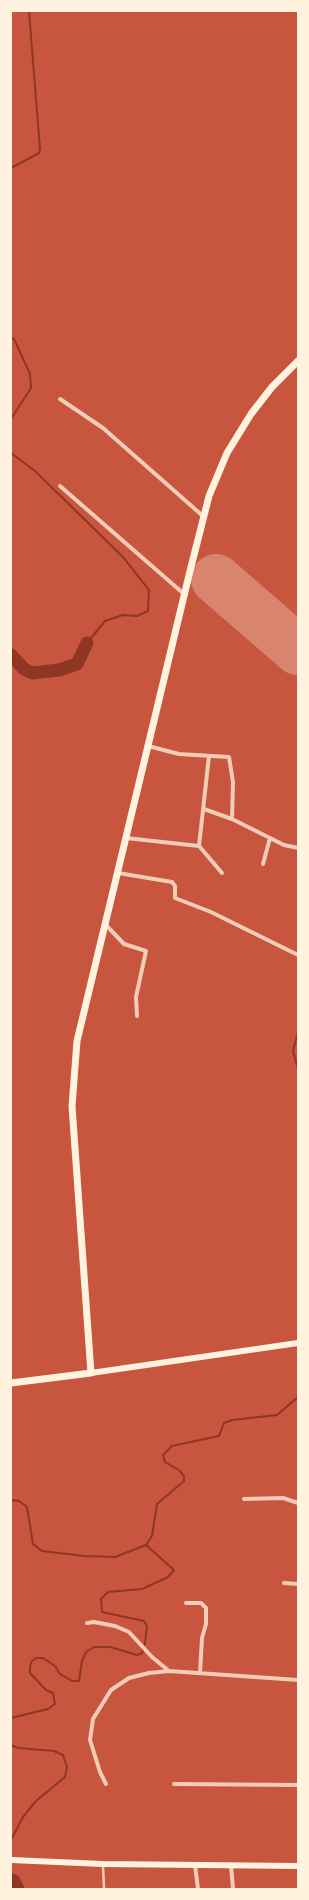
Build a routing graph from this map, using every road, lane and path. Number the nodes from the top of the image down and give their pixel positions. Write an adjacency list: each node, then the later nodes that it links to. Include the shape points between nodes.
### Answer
1 (298, 361): 4 (main road, via 272,387 251,414 227,453 209,496)
2 (60, 399): 4 (street, via 103,428)
3 (60, 486): 5 (street)
4 (204, 517): 5 (main road)
5 (184, 594): 6 (main road)
6 (148, 746): 7 (street, via 179,754); 10 (main road)
7 (209, 756): 8 (street); 9 (street, via 229,757 233,782)
8 (204, 809): 9 (street); 12 (street)
9 (232, 819): 11 (street)
10 (126, 838): 12 (street); 15 (main road)
11 (270, 838): 13 (street); 14 (street)
12 (199, 846): 16 (street)
13 (298, 848)
14 (263, 864)
15 (118, 873): 17 (main road); 18 (street, via 172,882 175,886 175,898 211,912)
16 (222, 873)
17 (105, 924): 19 (street, via 124,944 146,951 136,997); 21 (main road, via 77,1041 72,1106)
18 (298, 955)
19 (137, 1016)
20 (297, 1343): 21 (main road)
21 (91, 1373): 22 (main road)
22 (11, 1383)
23 (244, 1499): 24 (street, via 283,1498)
24 (298, 1503)
25 (284, 1583): 26 (street)
26 (298, 1584)
27 (186, 1603): 30 (street, via 201,1603 206,1608)
28 (87, 1623): 29 (street, via 116,1626 129,1632)
29 (169, 1671): 30 (street); 32 (street, via 129,1678 111,1690 93,1719 90,1740)
30 (200, 1673): 31 (street)
31 (298, 1680)
32 (106, 1784)
33 (174, 1784): 34 (street)
34 (298, 1785)
35 (11, 1860): 36 (main road)
36 (103, 1864): 37 (main road); 40 (lane)
37 (195, 1865): 38 (main road); 41 (street)
38 (231, 1865): 39 (main road); 42 (street)
39 (298, 1866)
40 (104, 1889)
41 (198, 1889)
42 (232, 1889)

